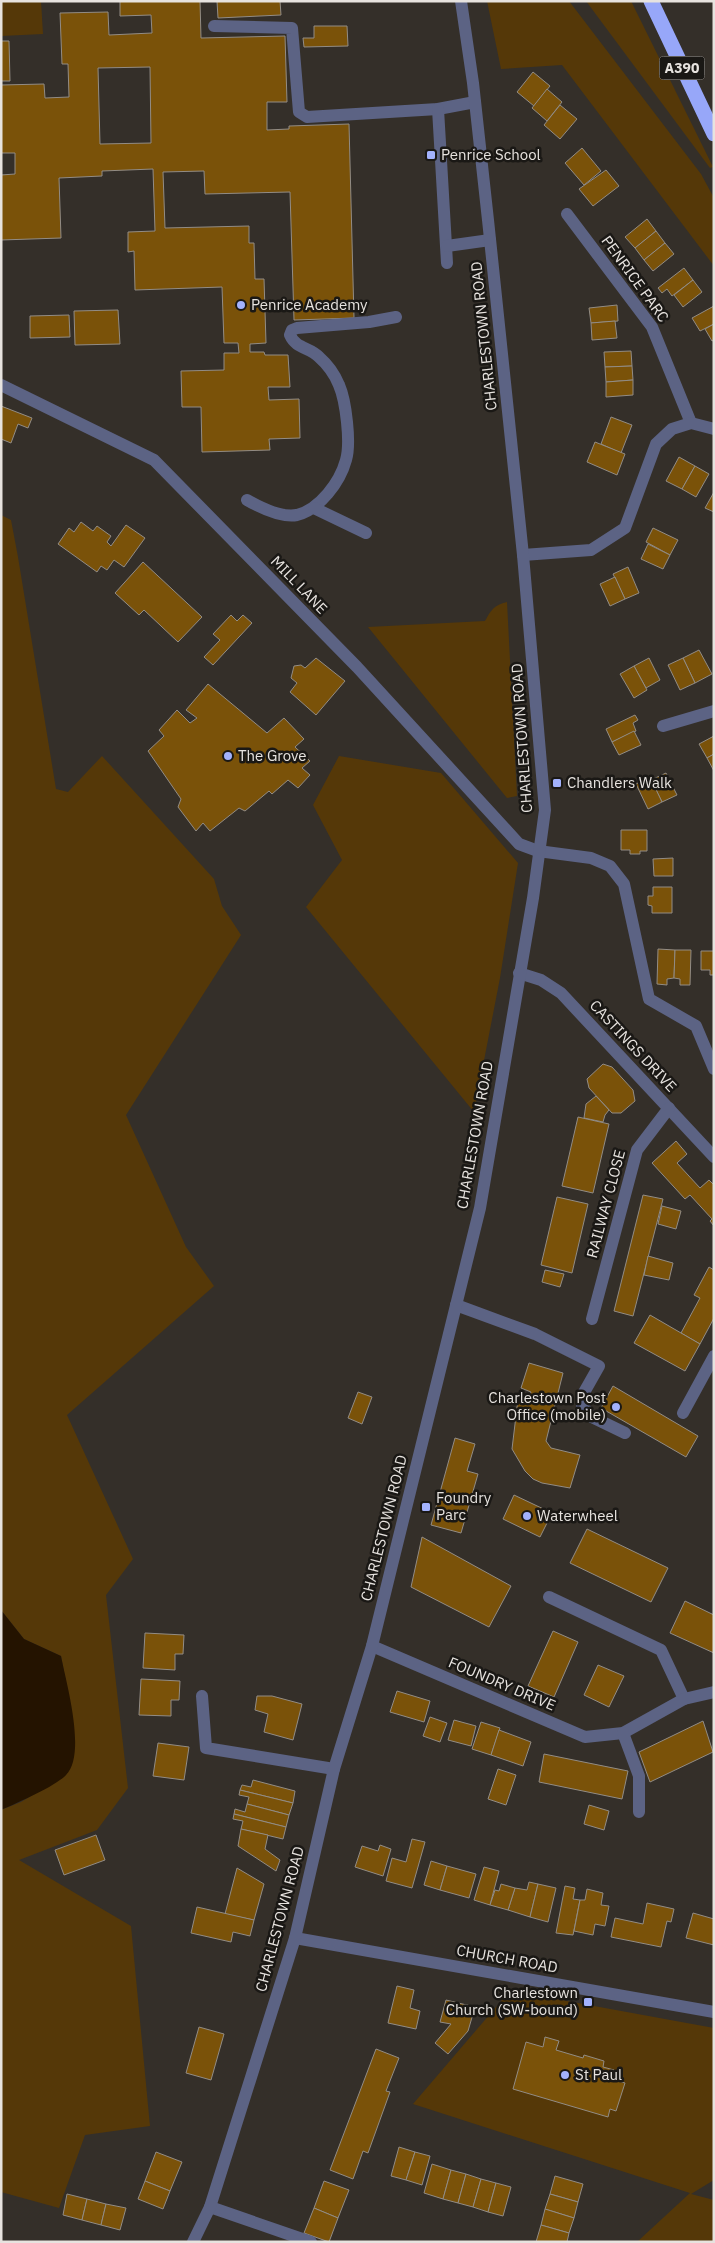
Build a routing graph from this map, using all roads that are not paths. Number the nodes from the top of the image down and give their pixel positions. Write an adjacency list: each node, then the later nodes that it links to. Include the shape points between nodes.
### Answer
1 (461, 1): 4 (street, CHARLESTOWN ROAD)
2 (651, 1): 6 (highway, A390)
3 (214, 26): 5 (street, via 292,28 299,112 307,117)
4 (475, 102): 5 (street); 8 (street, CHARLESTOWN ROAD)
5 (438, 109): 9 (street)
6 (714, 134)
7 (567, 214): 13 (street, PENRICE PARC, via 652,327)
8 (490, 240): 9 (street); 18 (street, CHARLESTOWN ROAD)
9 (447, 246): 10 (street)
10 (447, 263)
11 (396, 317): 16 (street, via 292,330 290,335 294,343 318,356 330,371 339,386 345,409 347,458)
12 (1, 385): 21 (street, MILL LANE, via 154,460 357,667 518,844)
13 (691, 422): 14 (street); 18 (street, via 672,429 656,444 625,528 592,550)
14 (714, 429)
15 (247, 500): 16 (street, via 277,513 296,515)
16 (314, 508): 17 (street)
17 (366, 533)
18 (523, 555): 21 (street, CHARLESTOWN ROAD, via 545,810)
19 (714, 711): 20 (street)
20 (663, 726)
21 (538, 851): 22 (street, CHARLESTOWN ROAD); 23 (street, via 590,858 610,866 624,884 649,999 696,1026)
22 (519, 973): 24 (street, CASTINGS DRIVE, via 541,980 561,993); 26 (street, CHARLESTOWN ROAD, via 480,1208)
23 (714, 1069)
24 (669, 1108): 25 (street, CASTINGS DRIVE); 27 (street, RAILWAY CLOSE, via 637,1150)
25 (714, 1156)
26 (456, 1305): 30 (street, via 535,1334 598,1366 582,1396 582,1405 592,1417); 32 (street, CHARLESTOWN ROAD)
27 (592, 1319)
28 (714, 1356): 29 (street)
29 (683, 1413)
30 (626, 1433)
31 (548, 1597): 35 (street, via 661,1650)
32 (372, 1646): 36 (street, FOUNDRY DRIVE, via 585,1737); 37 (street, CHARLESTOWN ROAD)
33 (714, 1692): 35 (street, FOUNDRY DRIVE)
34 (202, 1696): 37 (street, via 206,1748)
35 (684, 1699): 36 (street, FOUNDRY DRIVE)
36 (623, 1733): 38 (street, via 639,1776)
37 (334, 1769): 39 (street, CHARLESTOWN ROAD)
38 (639, 1812)
39 (295, 1938): 40 (street, CHURCH ROAD); 41 (street, CHARLESTOWN ROAD)
40 (714, 2012)
41 (210, 2207): 42 (street, CHARLESTOWN ROAD); 43 (street)
42 (193, 2242)
43 (311, 2242)

